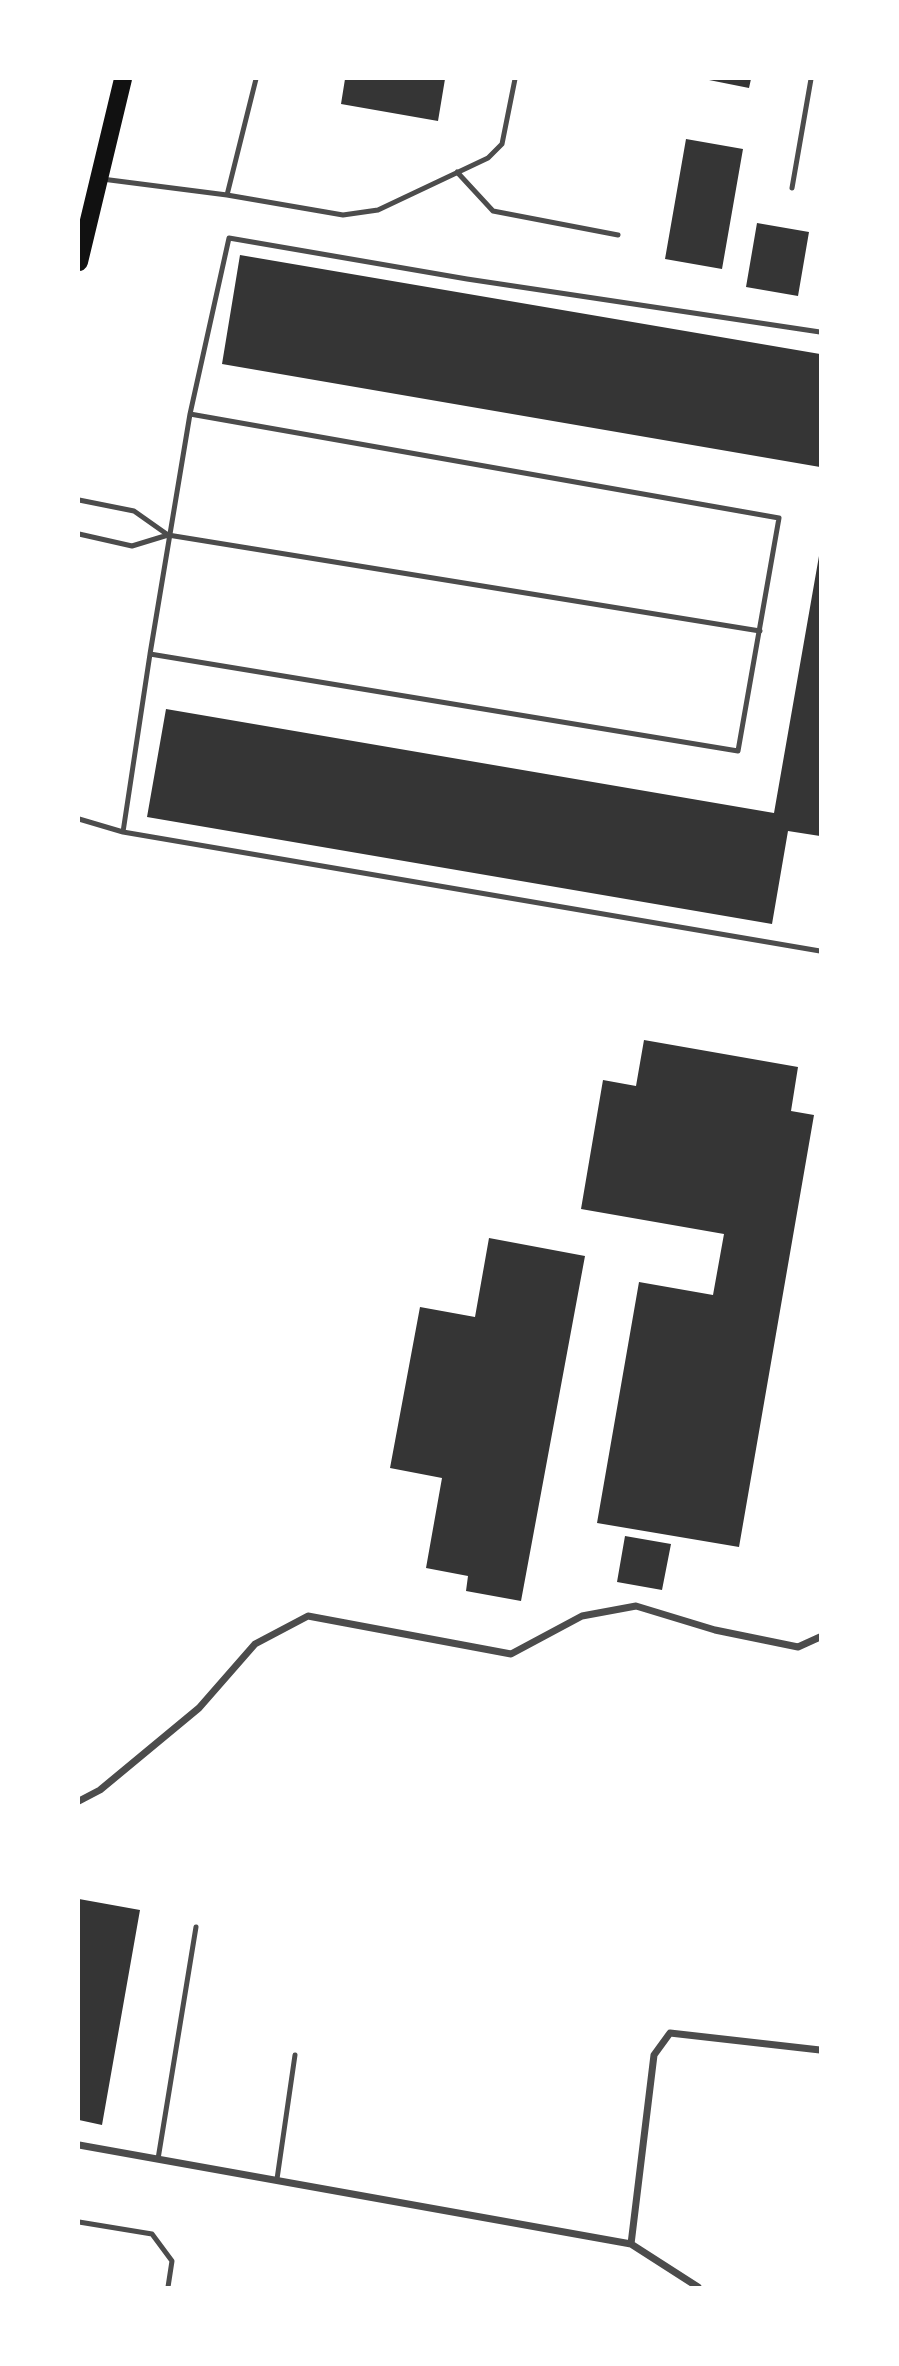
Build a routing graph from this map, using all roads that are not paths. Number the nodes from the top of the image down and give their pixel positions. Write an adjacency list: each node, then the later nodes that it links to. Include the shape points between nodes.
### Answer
1 (122, 79): 6 (main road)
2 (256, 79): 8 (lane)
3 (515, 79): 5 (lane, via 502,144 488,158)
4 (811, 79): 7 (lane)
5 (457, 172): 8 (lane, via 378,210 343,215); 9 (lane, via 493,211)
6 (97, 178): 8 (lane); 10 (main road)
7 (792, 188)
8 (227, 195)
9 (618, 235)
10 (79, 262)
11 (820, 332): 12 (lane, via 229,238)
12 (190, 414): 15 (lane); 16 (lane, via 779,518)
13 (79, 500): 15 (lane, via 134,511)
14 (79, 534): 15 (lane, via 132,546)
15 (168, 535): 16 (lane); 17 (lane)
16 (760, 631): 17 (lane, via 738,751)
17 (150, 654): 19 (lane)
18 (79, 819): 19 (lane)
19 (123, 832): 20 (lane)
20 (820, 951)
21 (820, 1637): 22 (street, via 798,1647 715,1630 636,1606 582,1616 511,1654 308,1616 255,1644 199,1708 100,1790)
22 (79, 1801)
23 (196, 1927): 27 (lane)
24 (820, 2050): 30 (street, via 670,2033 654,2055)
25 (295, 2055): 28 (lane)
26 (79, 2145): 27 (street)
27 (158, 2159): 28 (street)
28 (277, 2179): 30 (street)
29 (79, 2222): 31 (lane, via 152,2234 172,2261)
30 (631, 2244): 32 (street)
31 (168, 2287)
32 (698, 2287)

